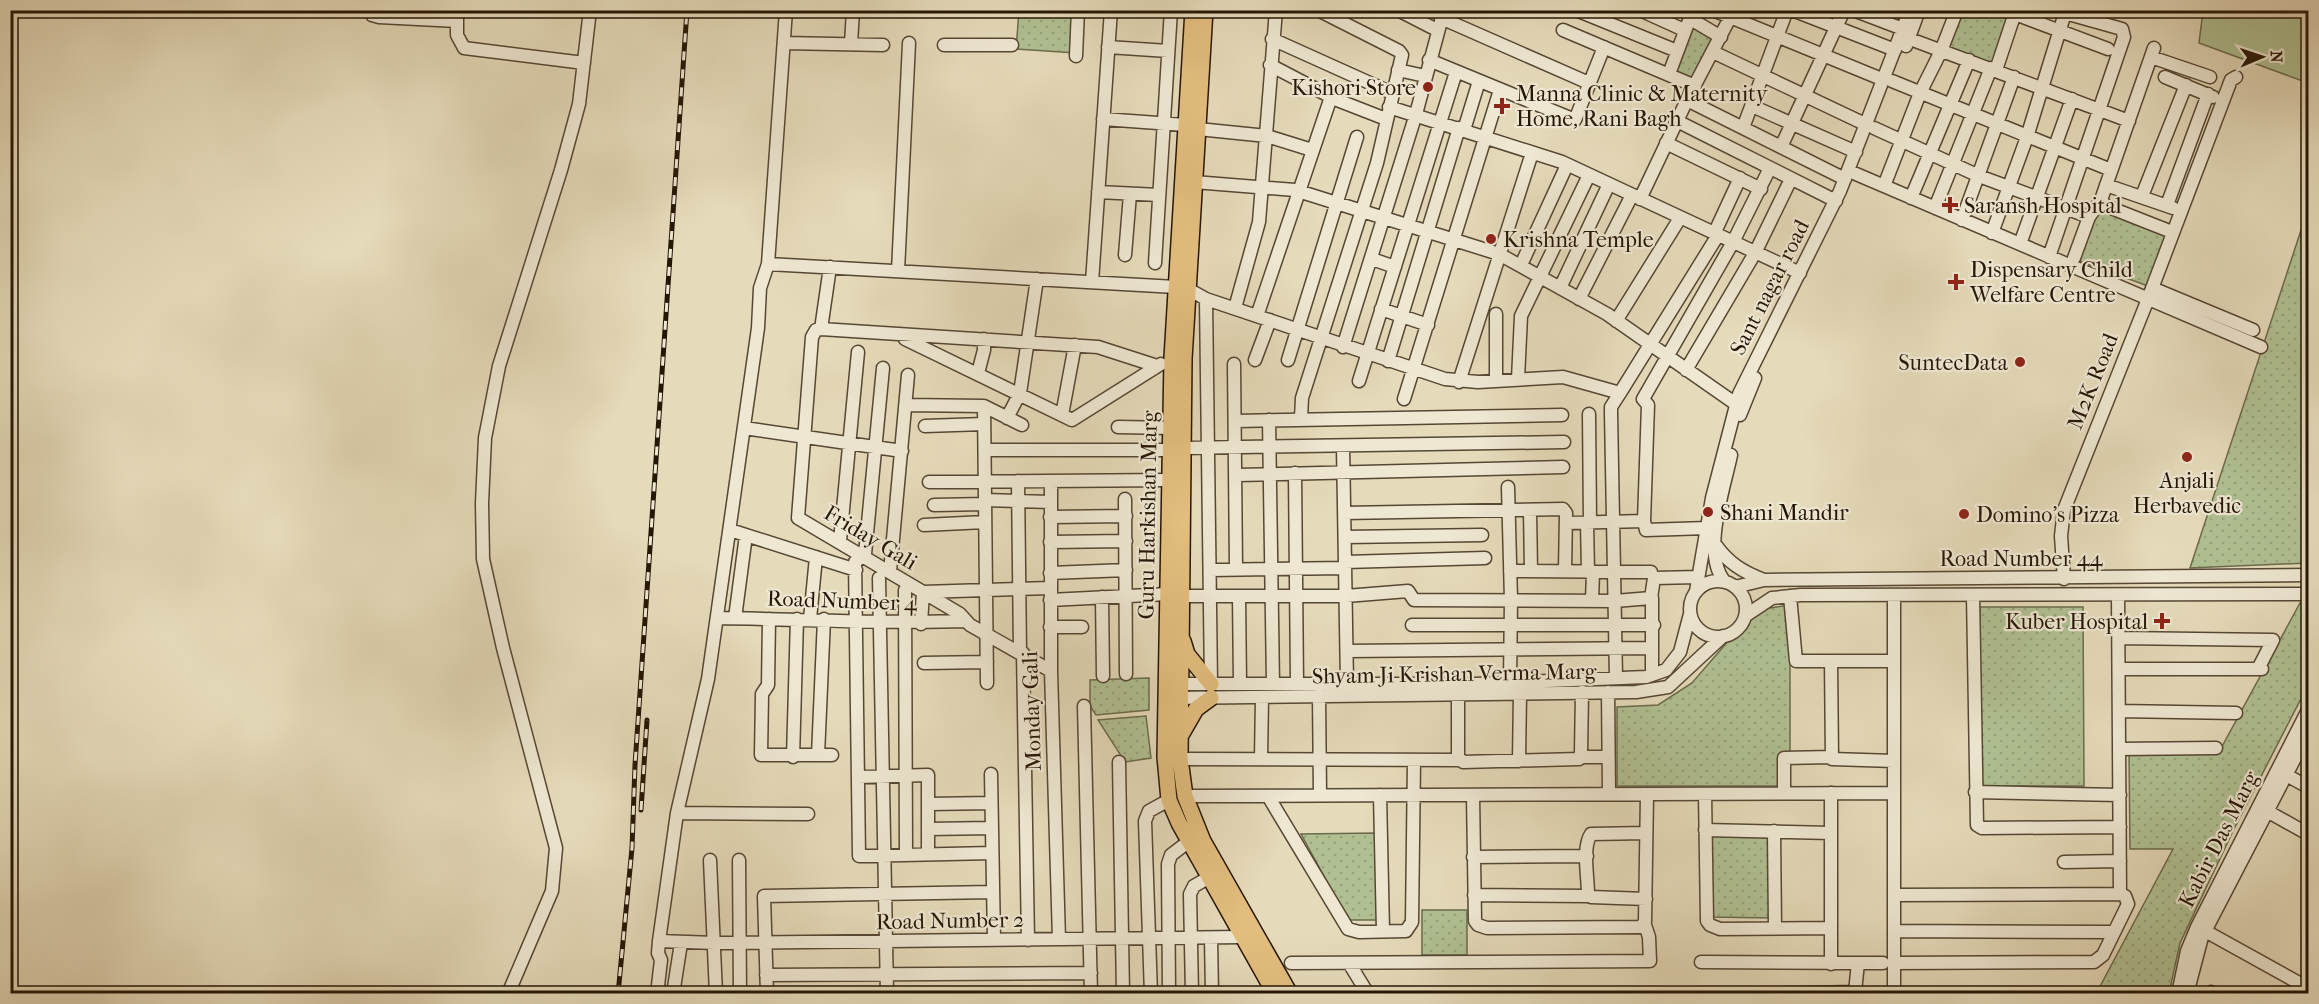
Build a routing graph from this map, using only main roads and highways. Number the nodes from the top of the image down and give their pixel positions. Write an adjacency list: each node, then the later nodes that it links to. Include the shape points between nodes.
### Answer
1 (1193, 10): 3 (main road, Guru Harkishan Marg)
2 (1205, 10): 3 (main road, Guru Harkishan Marg)
3 (1191, 127): 4 (main road, Guru Harkishan Marg); 4 (main road, Guru Harkishan Marg, via 1194,182)
4 (1182, 286): 5 (main road, Guru Harkishan Marg); 5 (main road, Guru Harkishan Marg, via 1173,357 1171,428)
5 (1177, 449): 6 (main road, Guru Harkishan Marg); 6 (main road, Guru Harkishan Marg, via 1170,480)
6 (1174, 595): 7 (main road, Guru Harkishan Marg); 8 (main road, Guru Harkishan Marg)
7 (1180, 629): 8 (main road, Guru Harkishan Marg); 9 (main road, via 1187,654 1211,691 1186,722)
8 (1173, 691): 9 (main road, Guru Harkishan Marg); 10 (main road, Guru Harkishan Marg, via 1165,757 1169,800 1188,842)
9 (1178, 740): 11 (main road, Guru Harkishan Marg, via 1185,796 1203,841)
10 (1275, 993)
11 (1290, 993)

